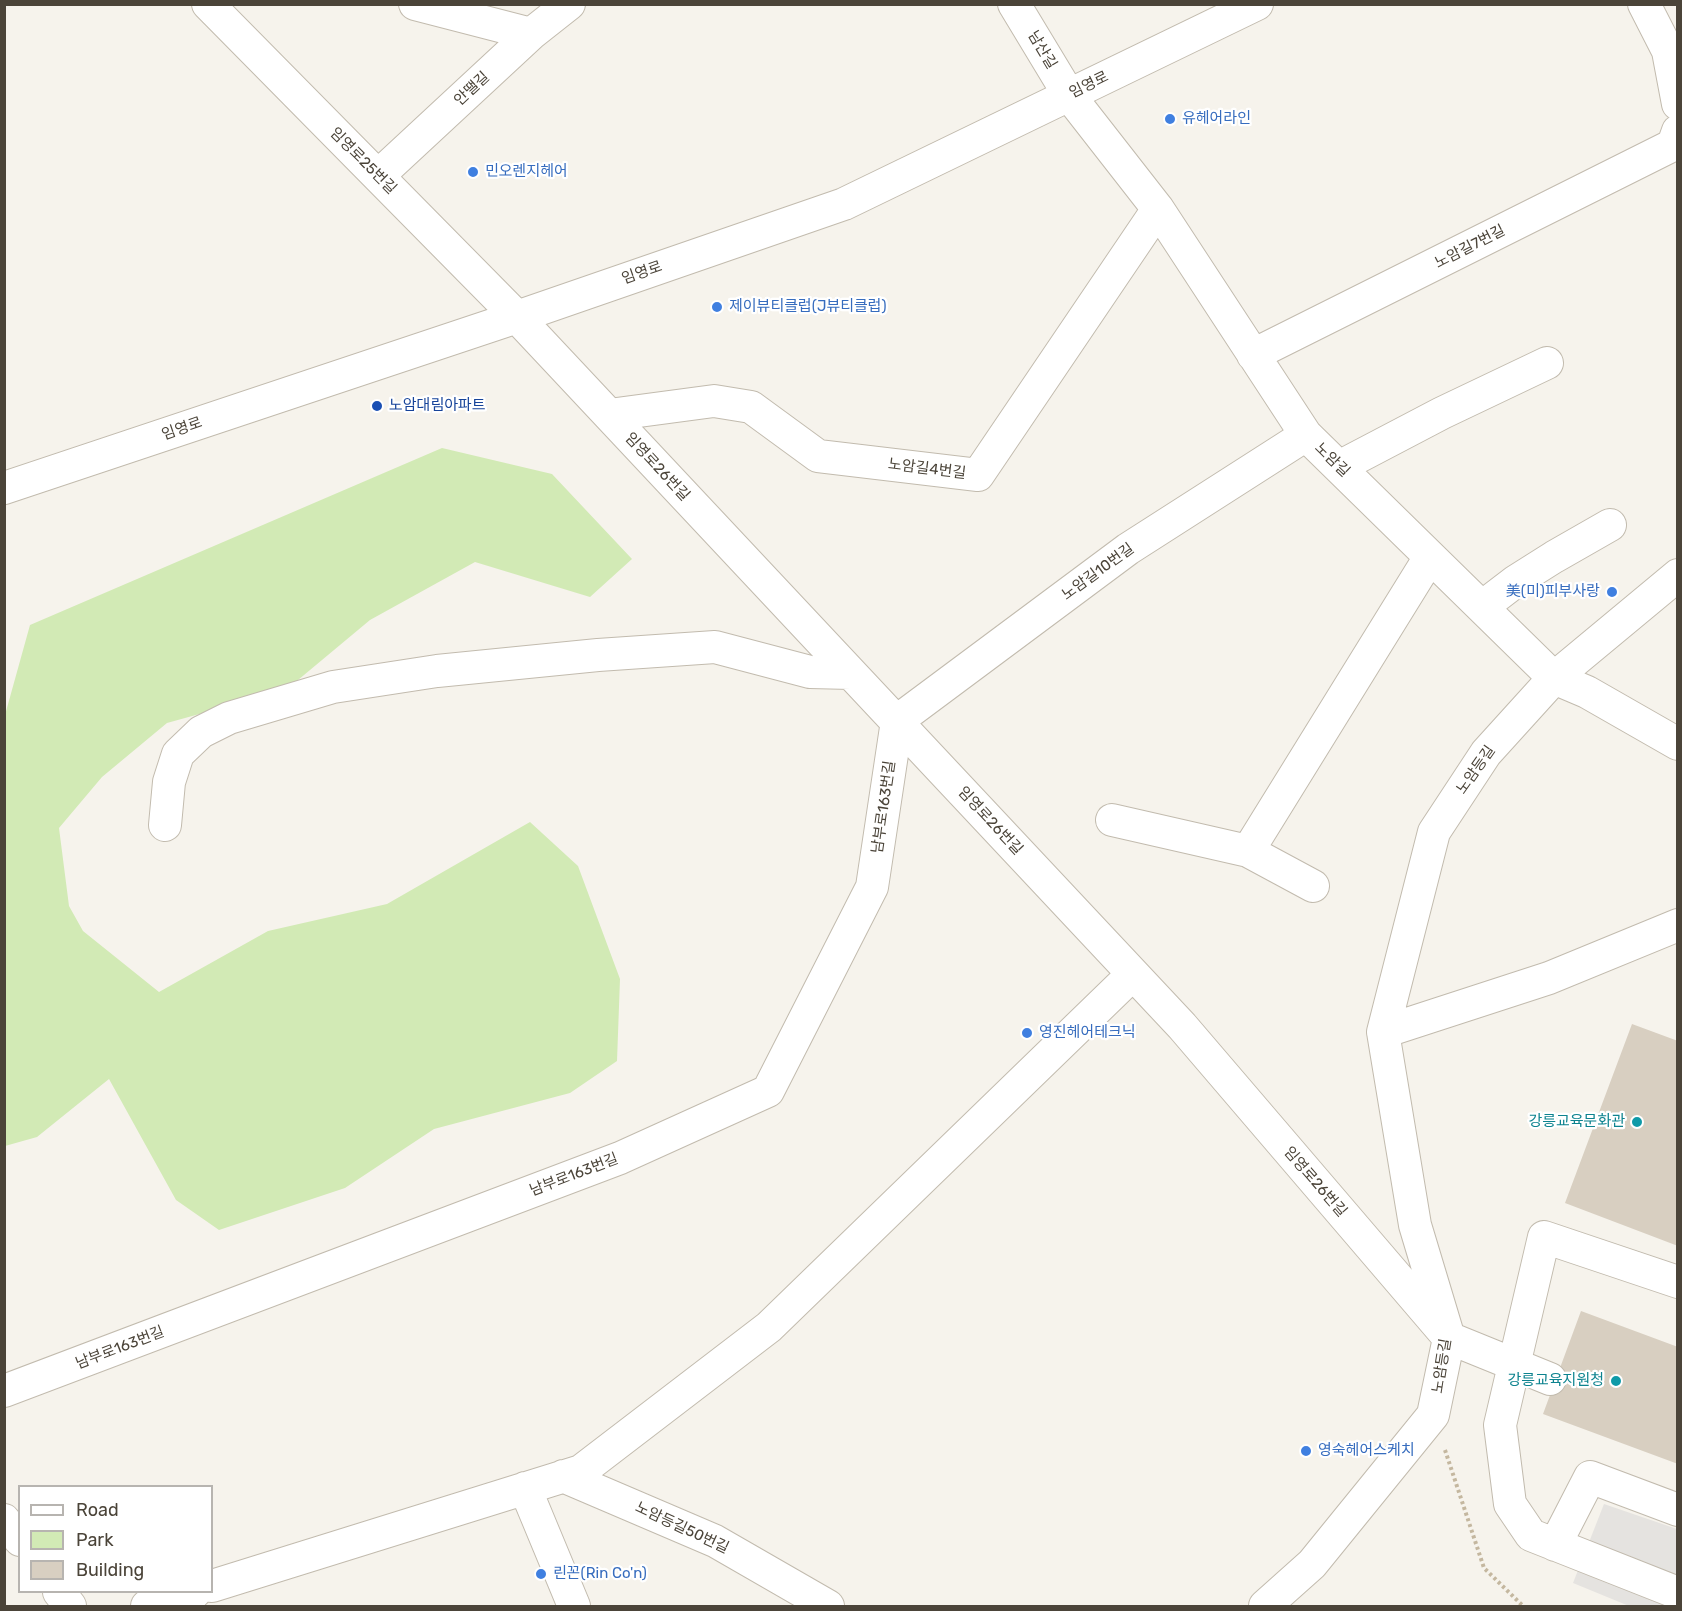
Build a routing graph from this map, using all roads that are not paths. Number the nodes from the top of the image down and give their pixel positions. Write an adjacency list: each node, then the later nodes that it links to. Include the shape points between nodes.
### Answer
1 (208, 4): 11 (street, 임영로25번길)
2 (415, 4): 7 (street)
3 (569, 4): 7 (street, 안땔길)
4 (1014, 4): 8 (street, 남산길)
5 (1257, 4): 8 (street, 임영로)
6 (1644, 4): 9 (street, via 1668,51)
7 (531, 34): 11 (street, 안땔길)
8 (1069, 95): 12 (street, 노암길); 13 (street, 임영로, via 844,204)
9 (1677, 104)
10 (1677, 131): 14 (street, 노암길7번길, via 1673,146)
11 (378, 176): 13 (street, 임영로25번길)
12 (1158, 209): 14 (street, 노암길); 16 (street, 노암길4번길, via 978,475 818,456 751,407 714,401)
13 (517, 317): 16 (street, 임영로26번길); 19 (street, 임영로)
14 (1253, 355): 17 (street, 노암길)
15 (1547, 363): 18 (street)
16 (609, 415): 24 (street, 임영로26번길)
17 (1306, 435): 18 (street, 노암길); 26 (street, 노암길10번길, via 1128,549)
18 (1339, 467): 21 (street, 노암길)
19 (4, 488)
20 (1610, 525): 23 (street, via 1544,563)
21 (1430, 556): 23 (street, 노암길); 30 (street)
22 (1677, 575): 25 (street, 노암등길)
23 (1482, 607): 25 (street, 노암길)
24 (852, 673): 26 (street, 임영로26번길); 29 (street, via 810,672 714,647 437,671 333,687 229,718 201,732 178,754 169,782)
25 (1554, 678): 27 (street, 노암길, via 1587,692); 34 (street, 노암등길, via 1486,753 1434,832)
26 (897, 721): 33 (street, 임영로26번길); 39 (street, 남부로163번길, via 872,887 768,1091 620,1158)
27 (1677, 744)
28 (1112, 820): 30 (street)
29 (165, 825)
30 (1248, 851): 31 (street)
31 (1313, 886)
32 (1677, 925): 34 (street, via 1549,978)
33 (1133, 974): 36 (street, 임영로26번길); 40 (street, via 769,1327 581,1471)
34 (1383, 1032): 36 (street, 노암등길, via 1415,1225)
35 (1677, 1282): 37 (street, via 1544,1237)
36 (1449, 1338): 37 (street); 54 (street, 노암등길, via 1433,1415 1312,1564)
37 (1515, 1365): 38 (street); 45 (street, via 1500,1425 1510,1504 1531,1535)
38 (1550, 1379)
39 (4, 1391)
40 (563, 1476): 41 (street); 53 (street, 노암등길50번길, via 715,1541)
41 (525, 1488): 46 (street); 52 (street)
42 (1677, 1510): 45 (street, via 1590,1477)
43 (4, 1520): 44 (street)
44 (18, 1538)
45 (1555, 1545): 49 (street)
46 (213, 1586)
47 (60, 1593): 50 (street)
48 (192, 1593): 51 (street)
49 (1677, 1593)
50 (70, 1606)
51 (147, 1606)
52 (574, 1606)
53 (828, 1606)
54 (1265, 1606)

